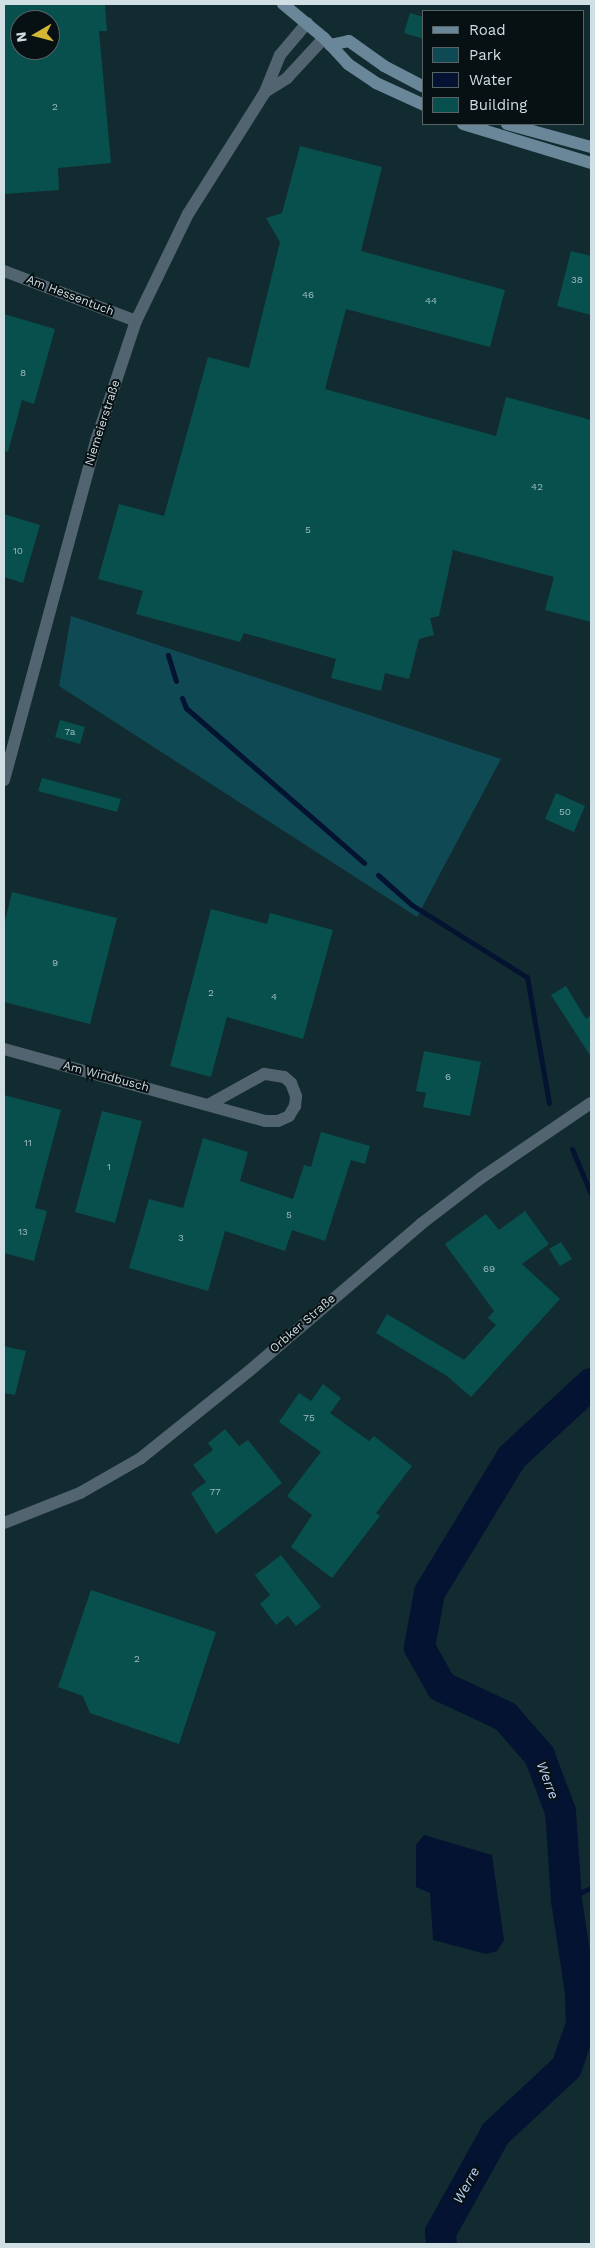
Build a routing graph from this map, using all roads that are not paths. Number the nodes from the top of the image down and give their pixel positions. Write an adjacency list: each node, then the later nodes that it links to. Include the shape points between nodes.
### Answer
1 (283, 4): 2 (main road)
2 (307, 23): 3 (main road); 5 (street, Niemeierstraße, via 280,55)
3 (327, 41): 4 (main road, via 349,41 384,66); 5 (street, Niemeierstraße, via 287,78); 6 (main road, via 338,57 376,83)
4 (422, 86)
5 (265, 92): 12 (street, Niemeierstraße, via 188,214)
6 (422, 104)
7 (466, 125): 10 (main road)
8 (511, 125): 9 (main road)
9 (591, 147)
10 (591, 163)
11 (4, 271): 12 (street, Am Hessentuch)
12 (136, 321): 13 (street, Niemeierstraße, via 96,441)
13 (6, 764): 14 (street, Niemeierstraße)
14 (4, 780)
15 (4, 1049): 17 (street, Am Windbusch)
16 (591, 1103): 18 (street, Orbker Straße, via 481,1178 421,1224 226,1391 141,1458 80,1493)
17 (208, 1105): 17 (street, Am Windbusch, via 265,1121 278,1121 288,1116 295,1106 296,1096 291,1083 284,1077 264,1074)
18 (4, 1523)

